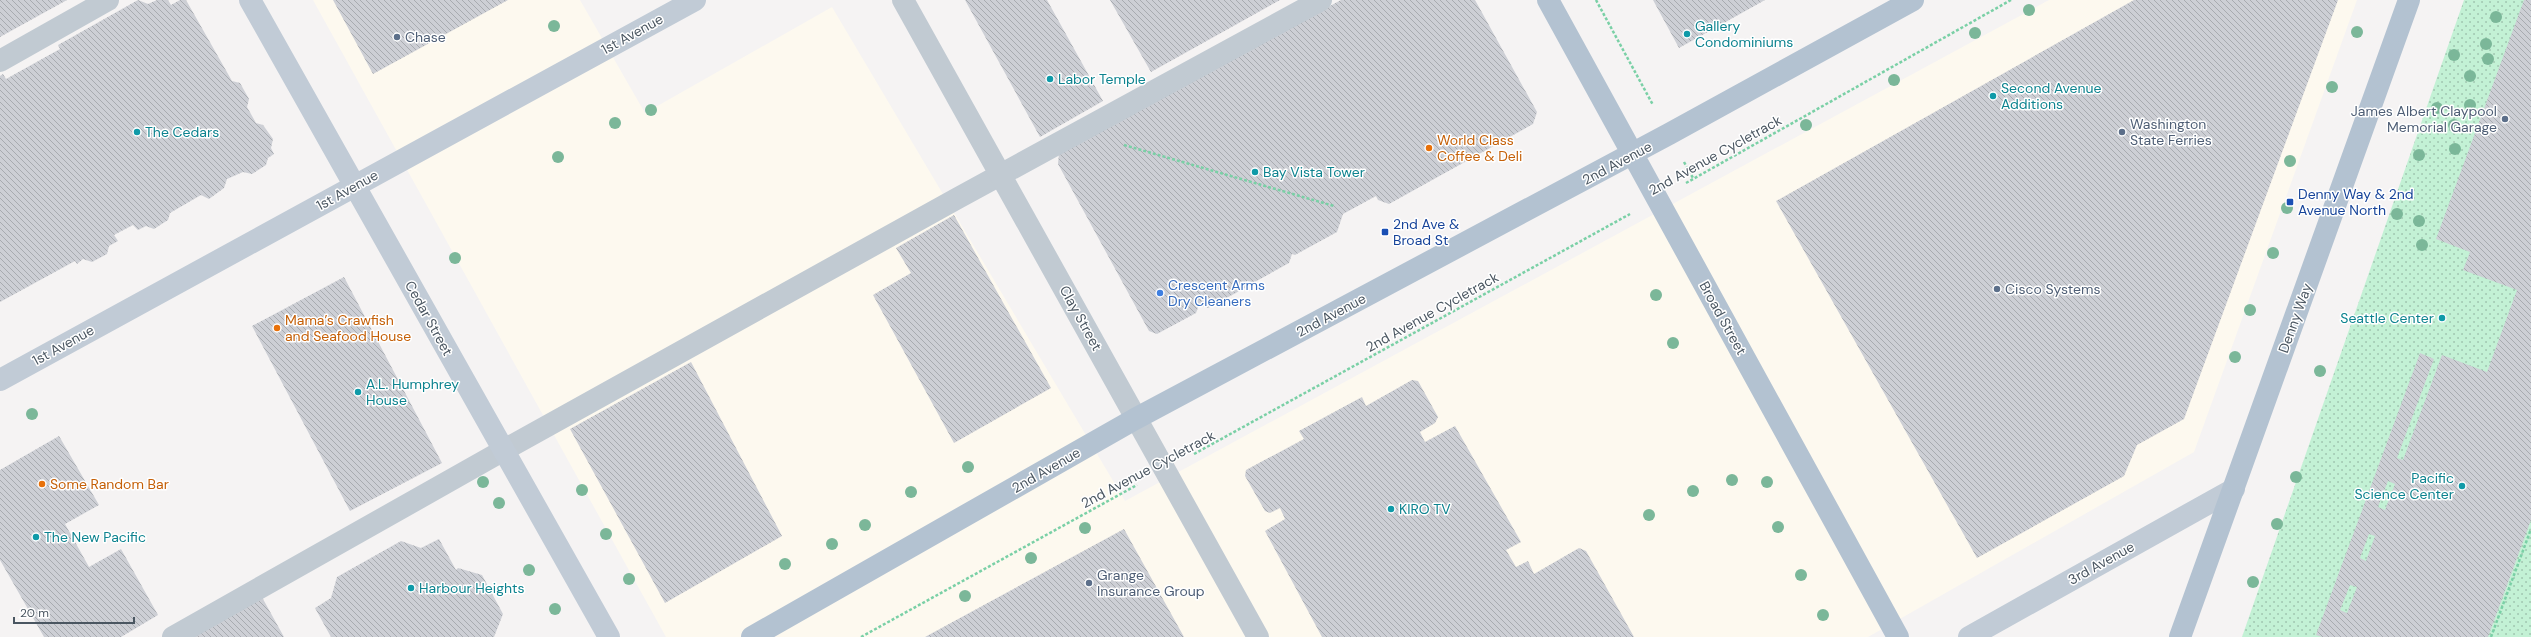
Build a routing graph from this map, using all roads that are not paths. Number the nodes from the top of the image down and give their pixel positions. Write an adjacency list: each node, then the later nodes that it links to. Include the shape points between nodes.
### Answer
1 (108, 0): 9 (street)
2 (250, 0): 12 (main road, Cedar Street)
3 (694, 0): 12 (main road, 1st Avenue)
4 (903, 0): 11 (street, Clay Street)
5 (1322, 0): 11 (street)
6 (1548, 0): 10 (main road, Broad Street)
7 (1913, 0): 10 (main road, 2nd Avenue)
8 (2409, 0): 16 (main road, Denny Way)
9 (0, 61)
10 (1633, 154): 14 (main road, 2nd Avenue); 21 (main road, Broad Street)
11 (1002, 174): 14 (street, Clay Street); 15 (street)
12 (354, 186): 13 (main road, 1st Avenue); 15 (main road, Cedar Street)
13 (0, 380)
14 (1135, 419): 19 (main road, 2nd Avenue); 20 (street, Clay Street)
15 (504, 450): 17 (street); 18 (main road, Cedar Street)
16 (2234, 489): 22 (main road, 3rd Avenue); 23 (main road, Denny Way)
17 (173, 637)
18 (609, 637)
19 (752, 637)
20 (1258, 637)
21 (1898, 637)
22 (1969, 637)
23 (2180, 637)

